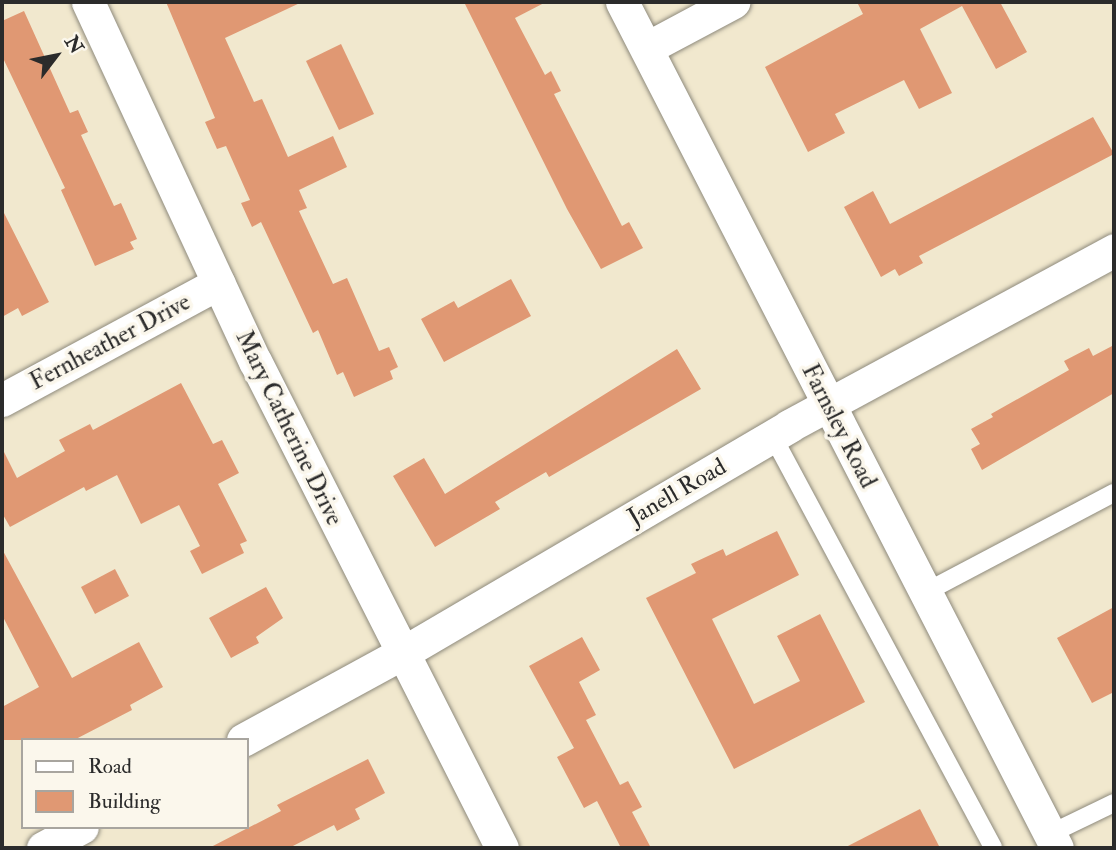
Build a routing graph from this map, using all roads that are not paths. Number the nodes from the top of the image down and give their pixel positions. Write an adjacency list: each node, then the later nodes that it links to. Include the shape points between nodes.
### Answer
1 (88, 2): 6 (street, Mary Catherine Drive)
2 (622, 2): 4 (street, Farnsley Road)
3 (733, 2): 4 (street)
4 (647, 48): 8 (street, Farnsley Road)
5 (1114, 250): 8 (street, Janell Road)
6 (218, 283): 7 (street, Fernheather Drive); 12 (street, Mary Catherine Drive)
7 (2, 400)
8 (828, 405): 9 (street, Janell Road); 11 (street, Farnsley Road)
9 (772, 436): 12 (street, Janell Road); 19 (lane)
10 (1114, 493): 11 (lane)
11 (924, 593): 16 (street, Farnsley Road)
12 (401, 654): 13 (street, Janell Road); 18 (street, Mary Catherine Drive)
13 (247, 738)
14 (1114, 803): 16 (lane)
15 (78, 829): 17 (street)
16 (1054, 841)
17 (43, 848)
18 (502, 848)
19 (993, 848)

